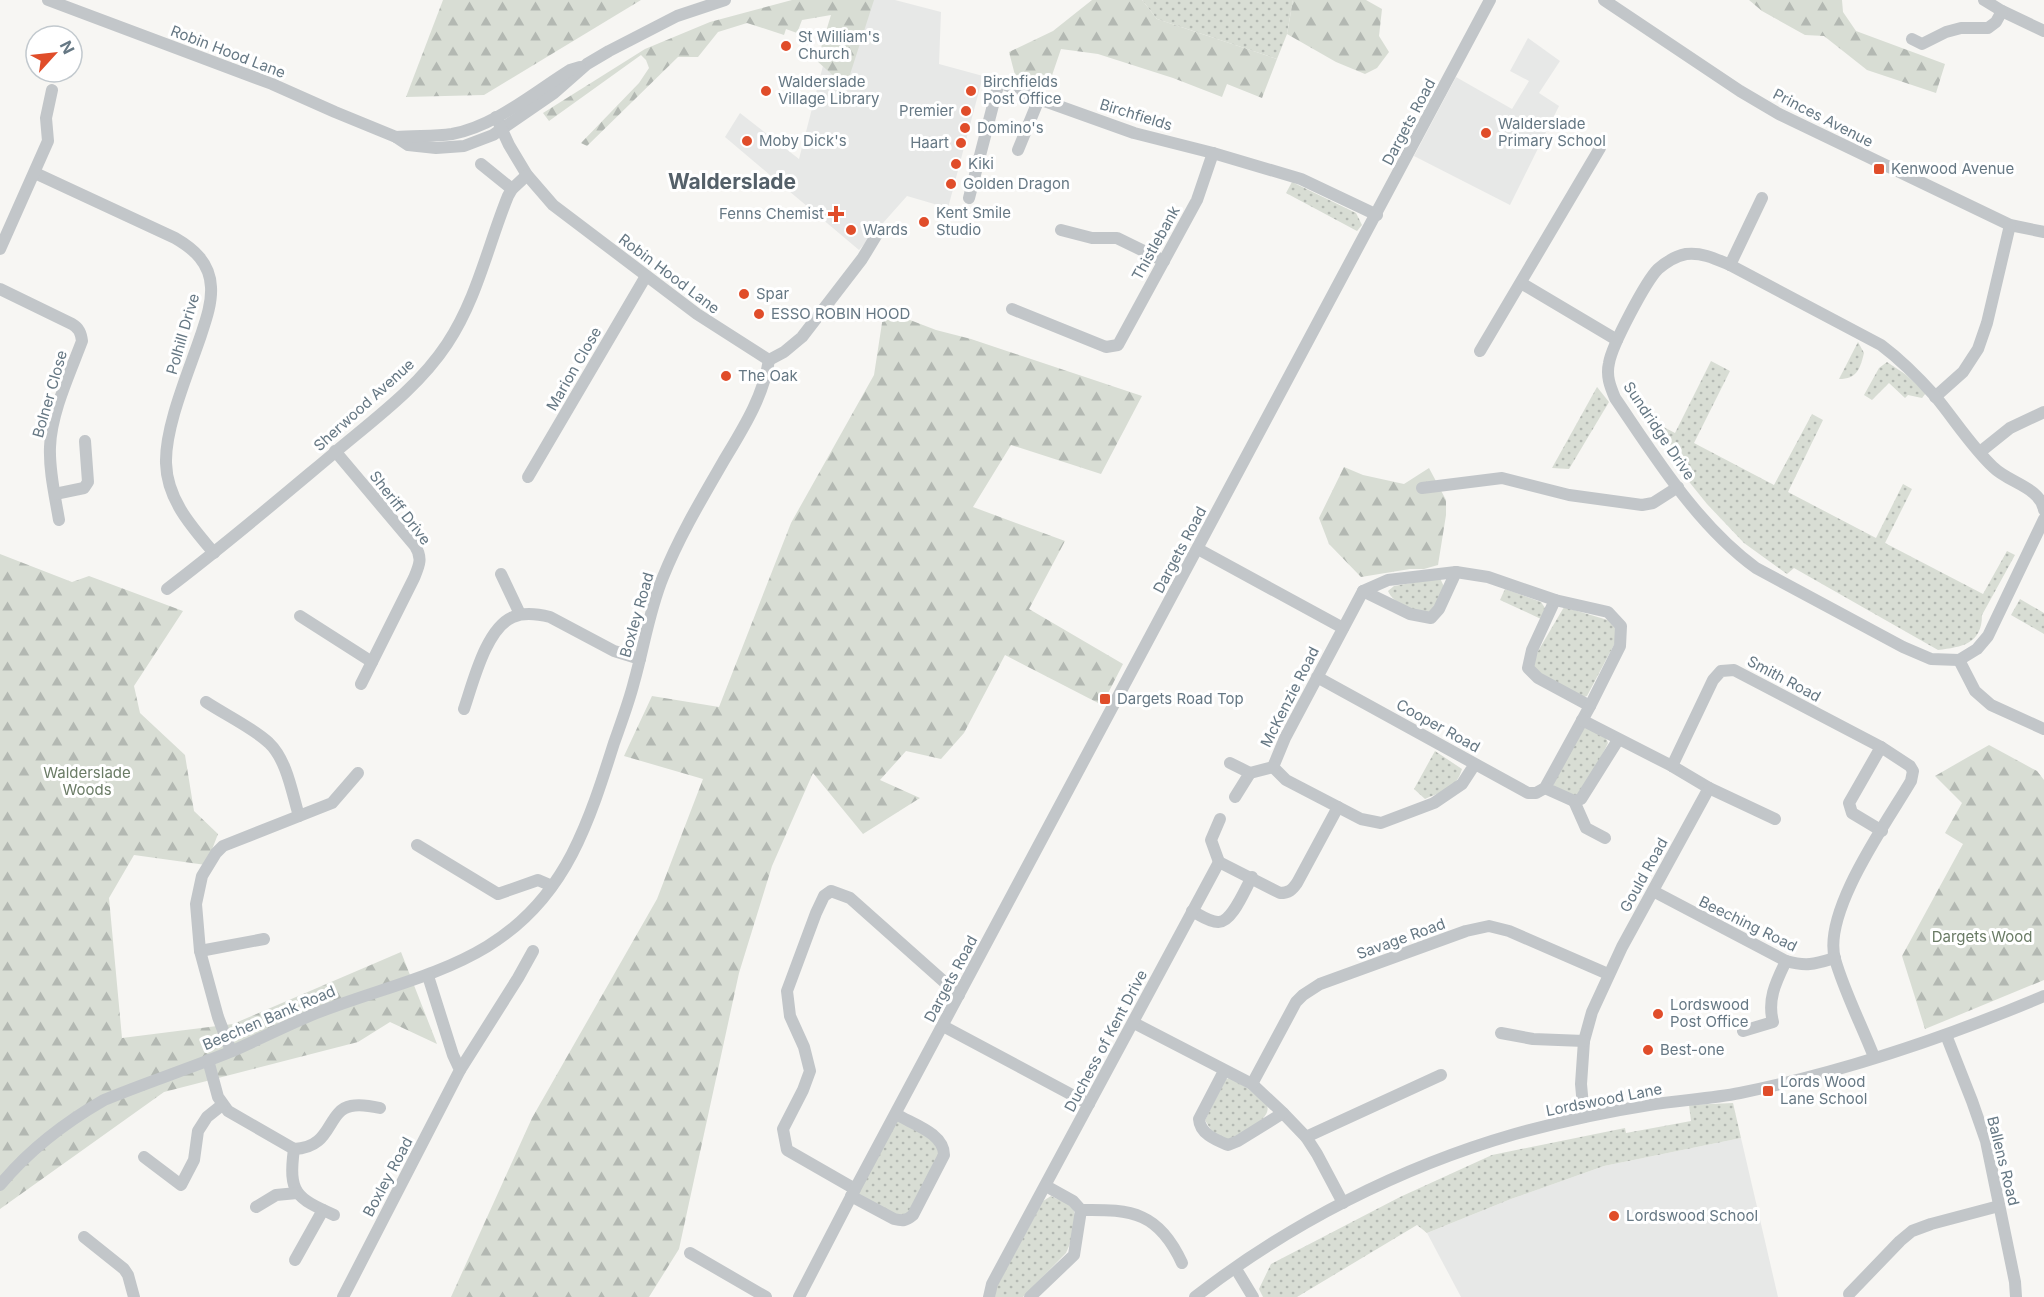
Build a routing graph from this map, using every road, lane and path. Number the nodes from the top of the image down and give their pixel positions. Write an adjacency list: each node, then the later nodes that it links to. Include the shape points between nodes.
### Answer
1 (48, 0): 14 (street, Robin Hood Lane, via 261,79)
2 (725, 0): 9 (street, via 676,16)
3 (1490, 0): 24 (street, Dargets Road)
4 (1604, 0): 25 (street, Princes Avenue, via 1779,114)
5 (1984, 0): 6 (street)
6 (2002, 11): 7 (street); 8 (street, via 1988,28 1961,28 1922,44)
7 (2044, 31)
8 (1912, 39)
9 (587, 64): 12 (street, via 570,70); 13 (street, Robin Hood Lane)
10 (52, 90): 19 (street, via 46,118 48,141)
11 (1040, 99): 16 (street); 17 (street, Birchfields, via 1134,132); 22 (street, Birchfields, via 999,82)
12 (496, 117): 13 (street, Robin Hood Lane); 14 (street, via 451,134)
13 (502, 130): 14 (street, Robin Hood Lane, via 451,147 408,145); 20 (street, Robin Hood Lane)
14 (396, 137)
15 (1600, 148): 34 (street)
16 (1018, 150)
17 (1213, 153): 24 (street, Birchfields, via 1301,179); 31 (street, Thistlebank, via 1197,200)
18 (482, 164): 21 (street)
19 (35, 173): 26 (street); 53 (street, Polhill Drive, via 175,238 193,248 206,266 211,286 210,308 170,429 166,463 171,489 182,513)
20 (527, 175): 21 (street, Sherwood Avenue); 33 (street, Robin Hood Lane, via 553,205)
21 (512, 189): 43 (street, Sherwood Avenue, via 464,313 447,344 411,387)
22 (969, 198)
23 (1762, 198): 32 (street)
24 (1377, 215): 52 (street, Dargets Road)
25 (2010, 225): 29 (street, Princes Avenue); 40 (street, via 1978,349 1963,372)
26 (5, 227): 30 (street)
27 (1061, 230): 31 (street, via 1092,238 1117,238)
28 (879, 231): 39 (street, via 802,337)
29 (2044, 232)
30 (0, 249)
31 (1164, 261): 36 (street, Thistlebank, via 1118,345 1106,347)
32 (1731, 265): 37 (street, Sundridge Drive, via 1707,255 1686,254 1669,261 1657,271); 40 (street, Sundridge Drive, via 1881,345)
33 (646, 276): 39 (street, Robin Hood Lane); 45 (street, Marion Close)
34 (1521, 283): 37 (street); 38 (street)
35 (0, 289): 48 (street, Bolner Close, via 80,331 82,341 52,433)
36 (1012, 309)
37 (1617, 340): 46 (street, Sundridge Drive, via 1609,361 1610,386)
38 (1480, 351)
39 (769, 360): 62 (street, Boxley Road, via 751,414 670,559 655,597)
40 (1935, 397): 44 (street, Sundridge Drive)
41 (2044, 412): 44 (street, via 2010,428)
42 (85, 441): 48 (street, via 88,482 84,488)
43 (335, 452): 53 (street, Sherwood Avenue); 64 (street, Sheriff Drive, via 415,546 420,557 417,572)
44 (1980, 452): 49 (street, Sundridge Drive, via 1994,468 2034,492)
45 (528, 477)
46 (1678, 487): 47 (street, via 1653,503 1642,505 1569,495 1502,478); 63 (street, Sundridge Drive, via 1715,531 1756,568 1903,647 1931,659)
47 (1422, 488)
48 (55, 494): 51 (street, Bolner Close)
49 (2044, 505)
50 (2044, 519): 63 (street, via 1988,636 1977,649)
51 (59, 520)
52 (1198, 549): 61 (street); 103 (street, Dargets Road)
53 (214, 553): 56 (street, Sherwood Avenue)
54 (1456, 572): 57 (street, via 1388,580); 57 (street, via 1431,618 1410,614); 58 (street, via 1488,577)
55 (501, 574): 59 (street)
56 (167, 590)
57 (1363, 591): 61 (street, McKenzie Road)
58 (1555, 600): 68 (street, via 1528,668 1538,678); 68 (street, via 1608,612 1621,626 1620,646)
59 (520, 614): 62 (street, via 550,617 614,651); 69 (street, via 497,628)
60 (300, 616): 64 (street)
61 (1343, 628): 65 (street, McKenzie Road)
62 (639, 659): 93 (street, Boxley Road, via 583,830)
63 (1959, 660): 71 (street, via 1975,691 1991,705)
64 (372, 662): 66 (street, Sheriff Drive)
65 (1317, 677): 75 (street, Cooper Road); 77 (street, McKenzie Road)
66 (361, 684)
67 (207, 702): 85 (street, via 269,743 284,769)
68 (1590, 706): 70 (street)
69 (464, 710)
70 (1582, 720): 72 (street); 80 (street)
71 (2044, 729)
72 (1618, 740): 76 (street); 83 (street, via 1584,796)
73 (1881, 747): 76 (street, Smith Road, via 1734,670 1721,671); 88 (street, Smith Road, via 1913,771); 88 (street, via 1849,803 1852,813)
74 (1230, 763): 79 (street)
75 (1475, 764): 80 (street, Cooper Road, via 1528,794); 84 (street, McKenzie Road, via 1462,784 1434,803 1381,823)
76 (1672, 766): 81 (street)
77 (1273, 767): 79 (street); 84 (street, McKenzie Road, via 1287,780)
78 (358, 772): 85 (street, via 332,803)
79 (1250, 773): 82 (street)
80 (1545, 788): 83 (street, Cooper Road)
81 (1710, 788): 87 (street); 94 (street, Gould Road)
82 (1235, 797)
83 (1574, 801): 89 (street, via 1586,828)
84 (1338, 807): 92 (street, via 1292,891 1280,893)
85 (299, 816): 97 (street, via 232,841 216,853 198,890)
86 (1220, 819): 91 (street, via 1211,840)
87 (1775, 819)
88 (1882, 831): 99 (street, via 1837,918 1833,937)
89 (1605, 838)
90 (417, 846): 93 (street, via 498,894 538,880)
91 (1219, 862): 92 (street); 95 (street, Duchess of Kent Drive)
92 (1252, 877): 95 (street, via 1229,919 1222,923)
93 (552, 885): 102 (street, Beechen Bank Road, via 509,933 476,955)
94 (1653, 891): 100 (street, Beeching Road); 101 (street, Gould Road)
95 (1192, 911): 105 (street, Duchess of Kent Drive)
96 (264, 939): 97 (street)
97 (200, 951): 111 (street)
98 (533, 951): 114 (street, Boxley Road)
99 (1835, 958): 100 (street, Beeching Road, via 1810,965); 112 (street)
100 (1786, 961): 107 (street, via 1770,1000 1779,1021)
101 (1608, 974): 110 (street, Gould Road); 117 (street, Savage Road, via 1509,930 1489,926 1466,931 1320,984 1303,995 1289,1013)
102 (428, 975): 111 (street, Beechen Bank Road, via 348,1001); 114 (street)
103 (959, 994): 106 (street, Dargets Road); 129 (street, via 850,898 831,891 824,896 787,991 790,1016 810,1071 783,1130 787,1150)
104 (2044, 996): 109 (street, Lordswood Lane)
105 (1134, 1023): 115 (street); 119 (street, Duchess of Kent Drive)
106 (943, 1026): 119 (street); 122 (street, Dargets Road)
107 (1743, 1031)
108 (1501, 1033): 110 (street)
109 (1946, 1035): 112 (street, Lordswood Lane); 132 (street, Ballens Road, via 1986,1142)
110 (1584, 1041): 123 (street, Gould Road)
111 (231, 1051): 113 (street, Beechen Bank Road)
112 (1874, 1057): 123 (street, Lordswood Lane, via 1738,1094)
113 (208, 1060): 118 (street); 127 (street, Beechen Bank Road, via 112,1097 84,1112 37,1147)
114 (460, 1070): 143 (street, Boxley Road)
115 (1224, 1071): 117 (street); 121 (street, via 1200,1119 1200,1125 1210,1136 1228,1145)
116 (1441, 1075): 124 (street)
117 (1252, 1084): 121 (street)
118 (222, 1104): 125 (street, via 237,1118); 126 (street, via 198,1131 194,1160 181,1185)
119 (1089, 1104): 128 (street, Duchess of Kent Drive)
120 (380, 1108): 125 (street, via 345,1108 320,1140)
121 (1283, 1113): 124 (street)
122 (896, 1114): 129 (street, Dargets Road); 129 (street, via 936,1137 944,1148 913,1215 907,1220 894,1219)
123 (1584, 1117): 131 (street, Lordswood Lane, via 1448,1156)
124 (1306, 1137): 131 (street)
125 (294, 1149): 130 (street, via 292,1175)
126 (144, 1157)
127 (0, 1185)
128 (1046, 1186): 134 (street); 145 (street, Duchess of Kent Drive, via 992,1284)
129 (853, 1192): 141 (street, Dargets Road)
130 (297, 1193): 133 (street, via 276,1194); 137 (street, via 329,1213)
131 (1343, 1203): 139 (street, Lordswood Lane, via 1280,1238)
132 (1999, 1206): 140 (street, via 1912,1232); 149 (street, Ballens Road)
133 (256, 1207)
134 (1081, 1210): 138 (street, via 1106,1210 1154,1222 1174,1245); 146 (street, via 1074,1255)
135 (84, 1237): 142 (street, via 124,1269)
136 (690, 1253): 144 (street)
137 (295, 1260)
138 (1182, 1263)
139 (1236, 1269): 147 (street, Lordswood Lane); 148 (street)
140 (1849, 1294)
141 (803, 1295)
142 (134, 1297)
143 (343, 1297)
144 (766, 1297)
145 (989, 1297)
146 (1030, 1297)
147 (1194, 1297)
148 (1253, 1297)
149 (2016, 1297)

